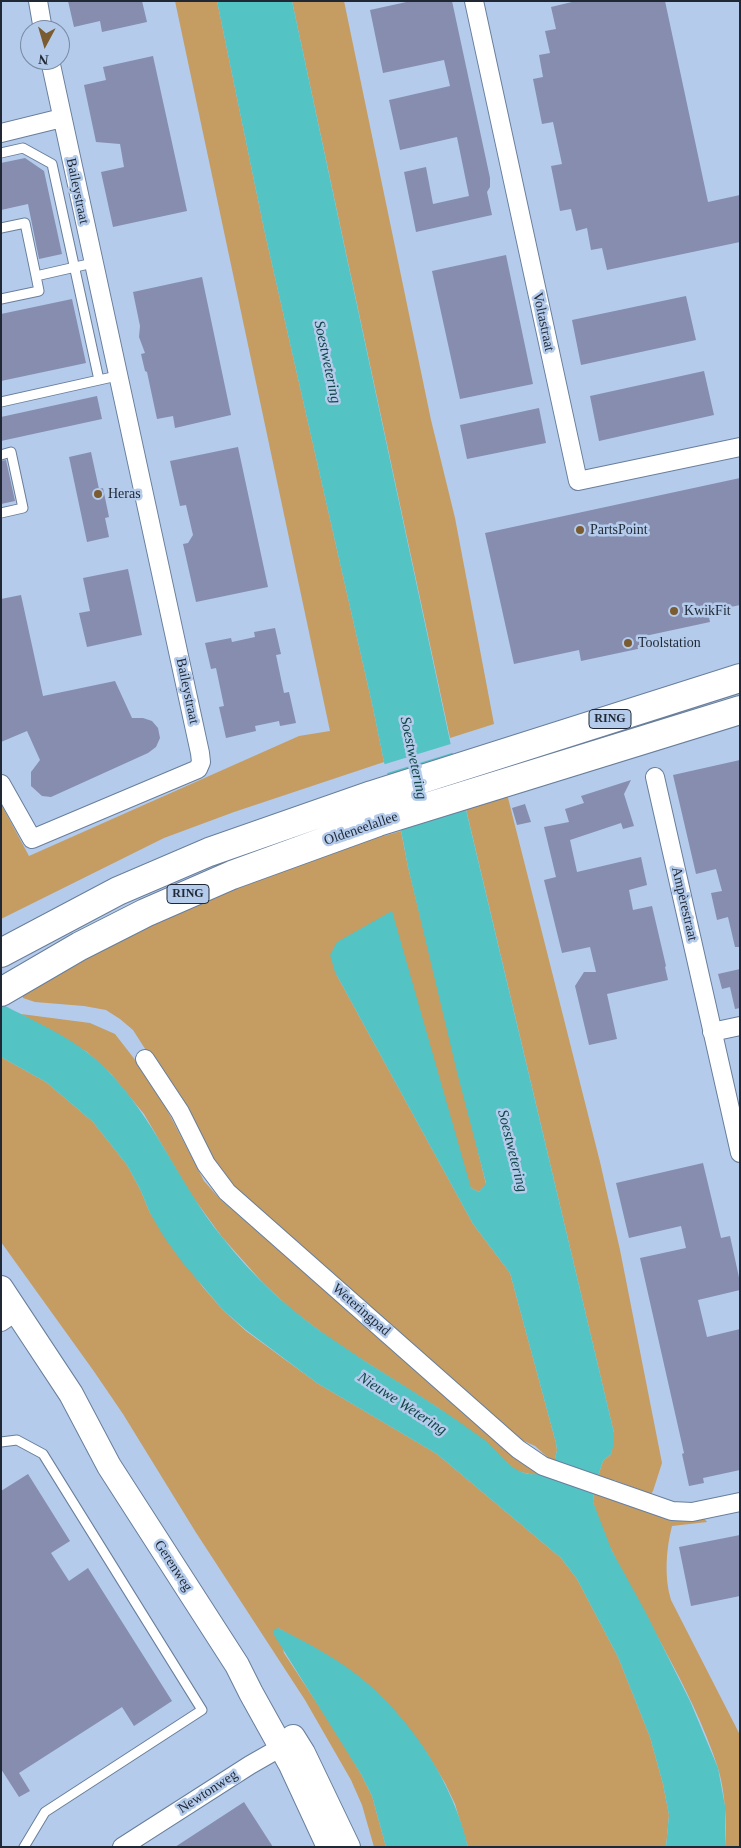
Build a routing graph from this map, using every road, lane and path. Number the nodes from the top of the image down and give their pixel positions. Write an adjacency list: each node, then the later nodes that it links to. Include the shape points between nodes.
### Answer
1 (38, 1): 3 (street)
2 (474, 1): 16 (street, Voltastraat, via 578,481)
3 (42, 20)
4 (52, 70): 5 (street, Baileystraat)
5 (62, 118): 6 (street); 9 (street, Baileystraat)
6 (1, 133)
7 (1, 153): 10 (lane, Baileystraat, via 23,148 52,164)
8 (1, 228): 11 (lane, via 25,223)
9 (93, 263): 10 (lane); 13 (street, Baileystraat)
10 (74, 267): 11 (lane); 14 (lane, Baileystraat)
11 (36, 276): 12 (lane, via 39,291)
12 (1, 300)
13 (117, 376): 14 (lane); 22 (street, Baileystraat, via 200,753 200,766 32,839)
14 (99, 380): 15 (lane)
15 (1, 402)
16 (740, 447)
17 (1, 455): 18 (lane, via 12,452 23,508)
18 (1, 513)
19 (740, 678): 23 (main road, Oldeneelallee / RING, via 372,795 209,852 118,892)
20 (740, 710): 24 (main road, Oldeneelallee / RING, via 378,822 232,875 144,913)
21 (655, 777): 26 (street, Ampèrestraat)
22 (1, 784)
23 (1, 953)
24 (5, 990)
25 (740, 1026): 26 (street)
26 (712, 1032): 28 (street, Ampèrestraat)
27 (145, 1058): 32 (street, Weteringpad, via 180,1112 206,1164 227,1192 518,1449 543,1466 672,1511)
28 (740, 1152)
29 (1, 1288): 30 (main road, Gerenweg)
30 (6, 1317): 33 (main road, Gerenweg, via 65,1414 109,1466 237,1665 259,1689)
31 (1, 1442): 34 (lane, via 17,1440 44,1454 202,1710 45,1812)
32 (740, 1502)
33 (288, 1743): 35 (street, Newtonweg); 36 (main road, Gerenweg); 37 (main road, Gerenweg, via 310,1767)
34 (24, 1847)
35 (122, 1847)
36 (329, 1847)
37 (348, 1847)

